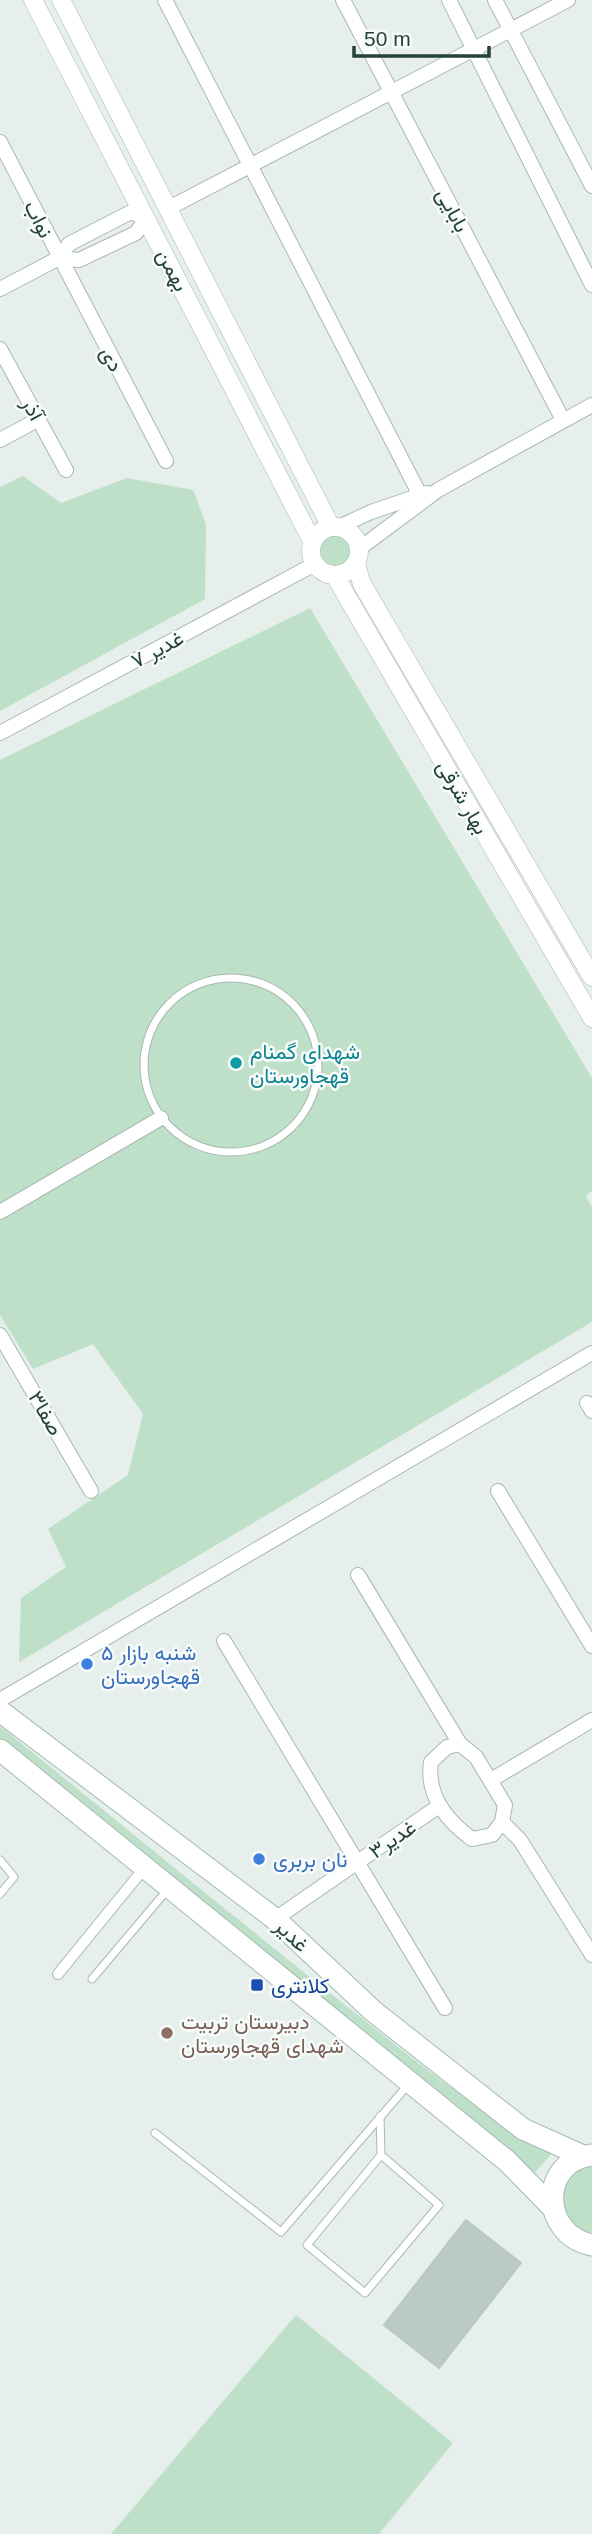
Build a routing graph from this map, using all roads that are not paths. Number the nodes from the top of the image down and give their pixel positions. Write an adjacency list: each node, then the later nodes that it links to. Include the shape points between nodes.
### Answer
1 (33, 0): 15 (street, بهمن)
2 (61, 0): 14 (street, بهمن)
3 (165, 0): 12 (street)
4 (343, 0): 10 (street, بابایی)
5 (449, 0): 9 (street)
6 (495, 0): 8 (street)
7 (568, 0): 8 (street)
8 (512, 32): 9 (street); 13 (street)
9 (474, 49): 10 (street); 17 (street)
10 (391, 92): 12 (street); 22 (street, بابایی)
11 (0, 142): 16 (street, نواب)
12 (251, 163): 14 (street); 27 (street)
13 (592, 186)
14 (169, 208): 15 (street); 28 (street, بهمن)
15 (146, 219): 16 (street, via 136,233 79,260); 16 (street, via 131,212 69,244); 29 (street, بهمن)
16 (59, 258): 18 (street); 24 (street, دی)
17 (592, 285)
18 (0, 289)
19 (0, 349): 21 (street, آذر)
20 (592, 405): 22 (street)
21 (39, 419): 23 (street); 25 (street, آذر)
22 (563, 420): 26 (street)
23 (0, 440)
24 (166, 461)
25 (66, 470)
26 (439, 490): 27 (street); 30 (street)
27 (420, 495): 28 (street)
28 (335, 527): 29 (street, via 324,529); 30 (street, via 353,535)
29 (312, 541): 31 (street)
30 (357, 557): 32 (street, via 343,575); 34 (street, بهار شرقی, via 362,584)
31 (313, 565): 32 (street); 33 (street, غدیر ۷)
32 (335, 576): 35 (street, بهار شرقی)
33 (0, 733)
34 (592, 977)
35 (592, 1018)
36 (161, 1118): 36 (lane, via 192,1144 211,1151 232,1153 271,1144 302,1118 318,1081 315,1040 307,1022 279,992 251,981 220,978 182,992 155,1022 143,1060 148,1091); 37 (street)
37 (0, 1212)
38 (0, 1335): 40 (street, صفا۳)
39 (592, 1353): 45 (street)
40 (91, 1491)
41 (498, 1491): 44 (street)
42 (358, 1575): 48 (street)
43 (224, 1641): 54 (street)
44 (592, 1646)
45 (0, 1700)
46 (0, 1712): 58 (main road, غدیر)
47 (592, 1720): 50 (street)
48 (460, 1744): 50 (street, via 476,1757); 51 (street, via 430,1762 428,1782)
49 (0, 1750): 55 (main road, غدیر)
50 (491, 1780): 52 (street, via 505,1805)
51 (439, 1806): 52 (street, via 472,1839 492,1835); 54 (street, غدیر۳)
52 (502, 1822): 59 (street, via 520,1840)
53 (0, 1860): 57 (lane, via 14,1878)
54 (358, 1862): 58 (street, غدیر۳); 62 (street)
55 (146, 1866): 56 (main road, غدیر); 60 (street)
56 (170, 1886): 61 (lane); 63 (main road, غدیر)
57 (0, 1894)
58 (275, 1919): 67 (main road, غدیر, via 373,2011 523,2129)
59 (592, 1955)
60 (58, 1973)
61 (92, 1979)
62 (444, 2008)
63 (410, 2082): 64 (lane); 68 (main road, غدیر, via 507,2161)
64 (380, 2116): 65 (lane, via 281,2232); 66 (lane)
65 (155, 2133)
66 (381, 2155): 66 (lane, via 439,2205 365,2293 307,2245)
67 (588, 2155): 68 (main road, via 562,2170)
68 (552, 2207): 69 (main road, غدیر, via 566,2233)
69 (592, 2245)

